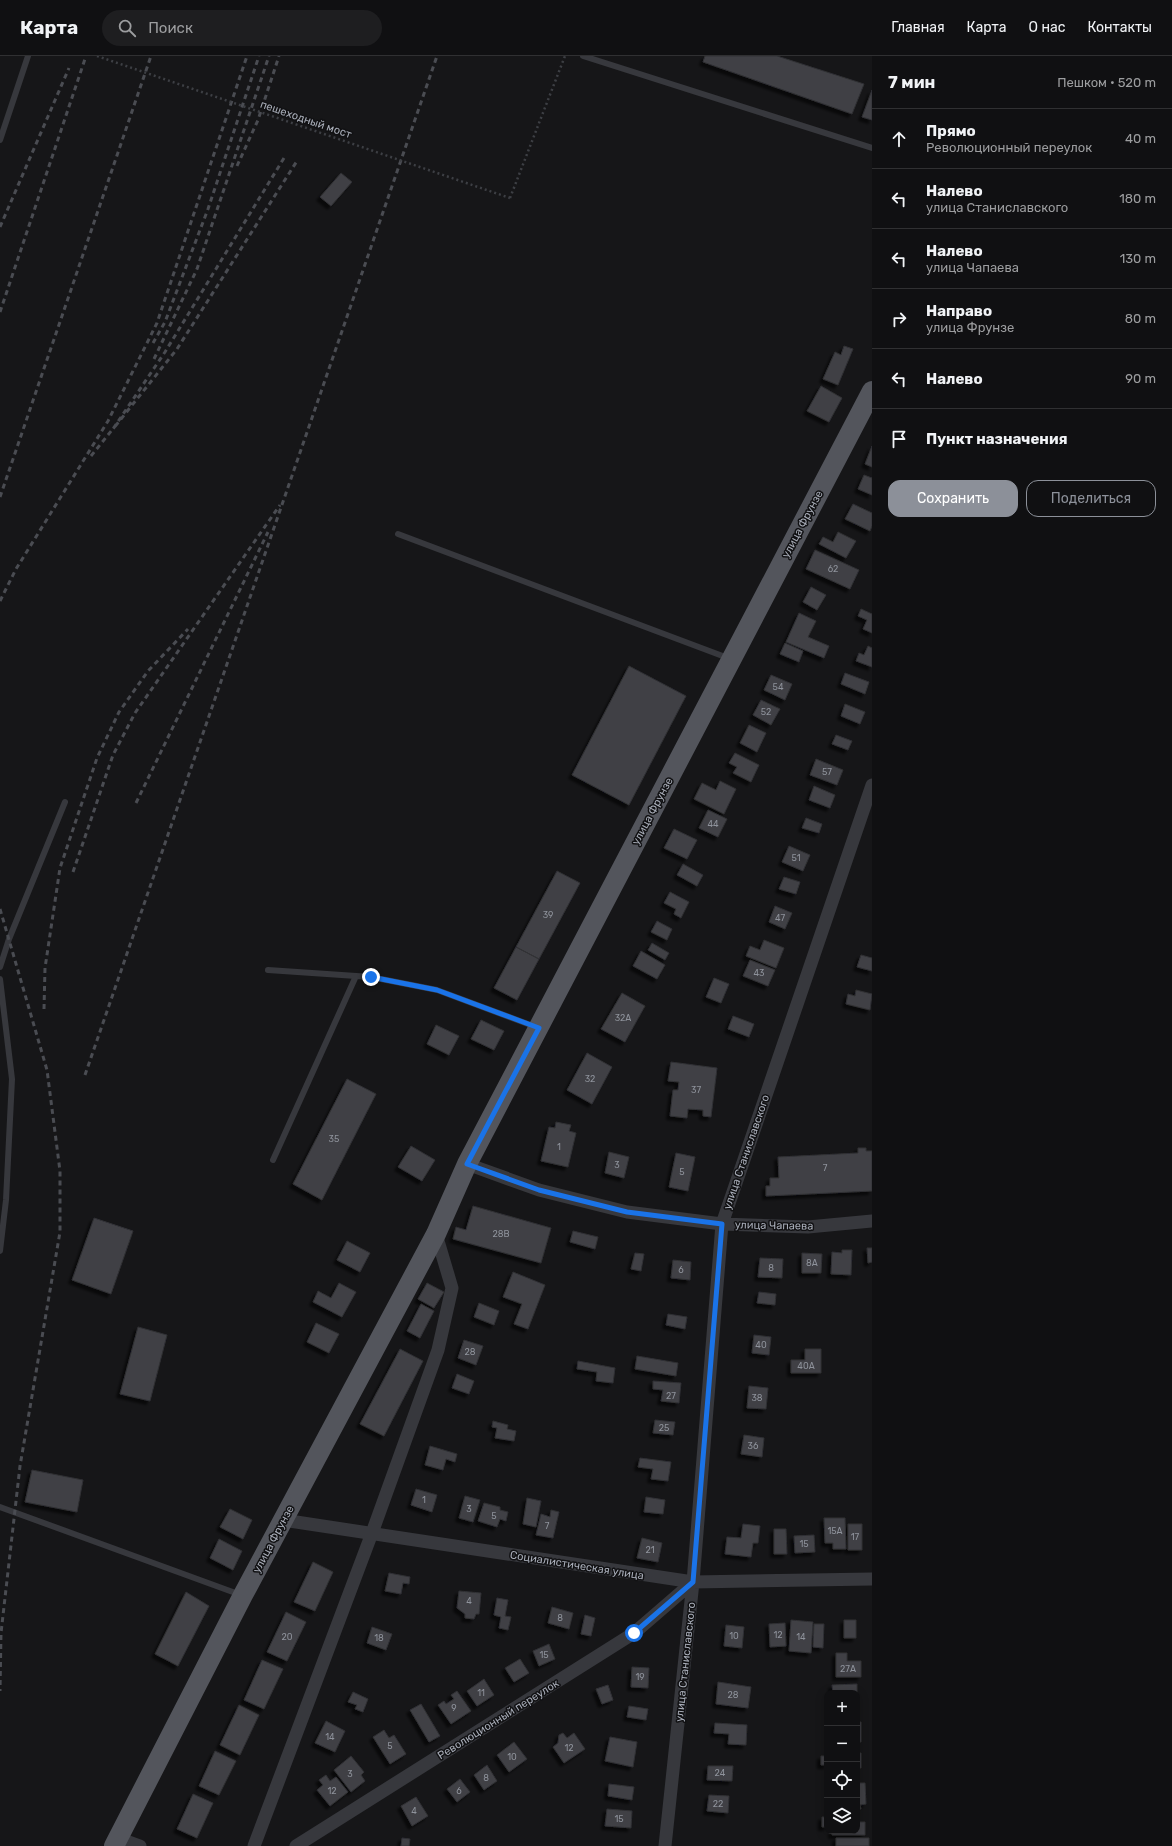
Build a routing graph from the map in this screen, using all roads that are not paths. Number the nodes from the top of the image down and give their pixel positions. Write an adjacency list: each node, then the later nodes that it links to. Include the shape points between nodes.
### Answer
1 (28, 56): 3 (lane)
2 (583, 56): 4 (lane)
3 (0, 140)
4 (872, 148)
5 (870, 400): 7 (main road, улица Фрунзе)
6 (398, 534): 7 (lane)
7 (731, 660): 14 (main road, улица Фрунзе)
8 (872, 784): 18 (street, улица Станиславского)
9 (65, 802): 10 (lane)
10 (0, 967)
11 (268, 970): 12 (lane)
12 (356, 976): 14 (lane, via 437,990); 15 (lane)
13 (0, 979): 20 (lane, via 12,1079 6,1200)
14 (539, 1028): 16 (main road, улица Фрунзе)
15 (273, 1160)
16 (467, 1164): 18 (street, улица Чапаева, via 539,1190 627,1212); 19 (main road, улица Фрунзе)
17 (872, 1221): 18 (street, улица Чапаева, via 808,1227)
18 (722, 1224): 25 (street, улица Станиславского)
19 (436, 1234): 22 (main road, улица Фрунзе); 23 (street, via 452,1288 438,1350)
20 (0, 1251)
21 (0, 1507): 26 (lane)
22 (283, 1520): 23 (street, Социалистическая улица); 26 (main road, улица Фрунзе)
23 (372, 1533): 25 (street, Социалистическая улица); 29 (street)
24 (872, 1579): 25 (street, Социалистическая улица)
25 (693, 1582): 30 (street, Революционный переулок, via 634,1633); 31 (street, улица Станиславского)
26 (243, 1595): 27 (main road, улица Фрунзе)
27 (116, 1842): 28 (street)
28 (140, 1846)
29 (254, 1846)
30 (296, 1846)
31 (665, 1846)

